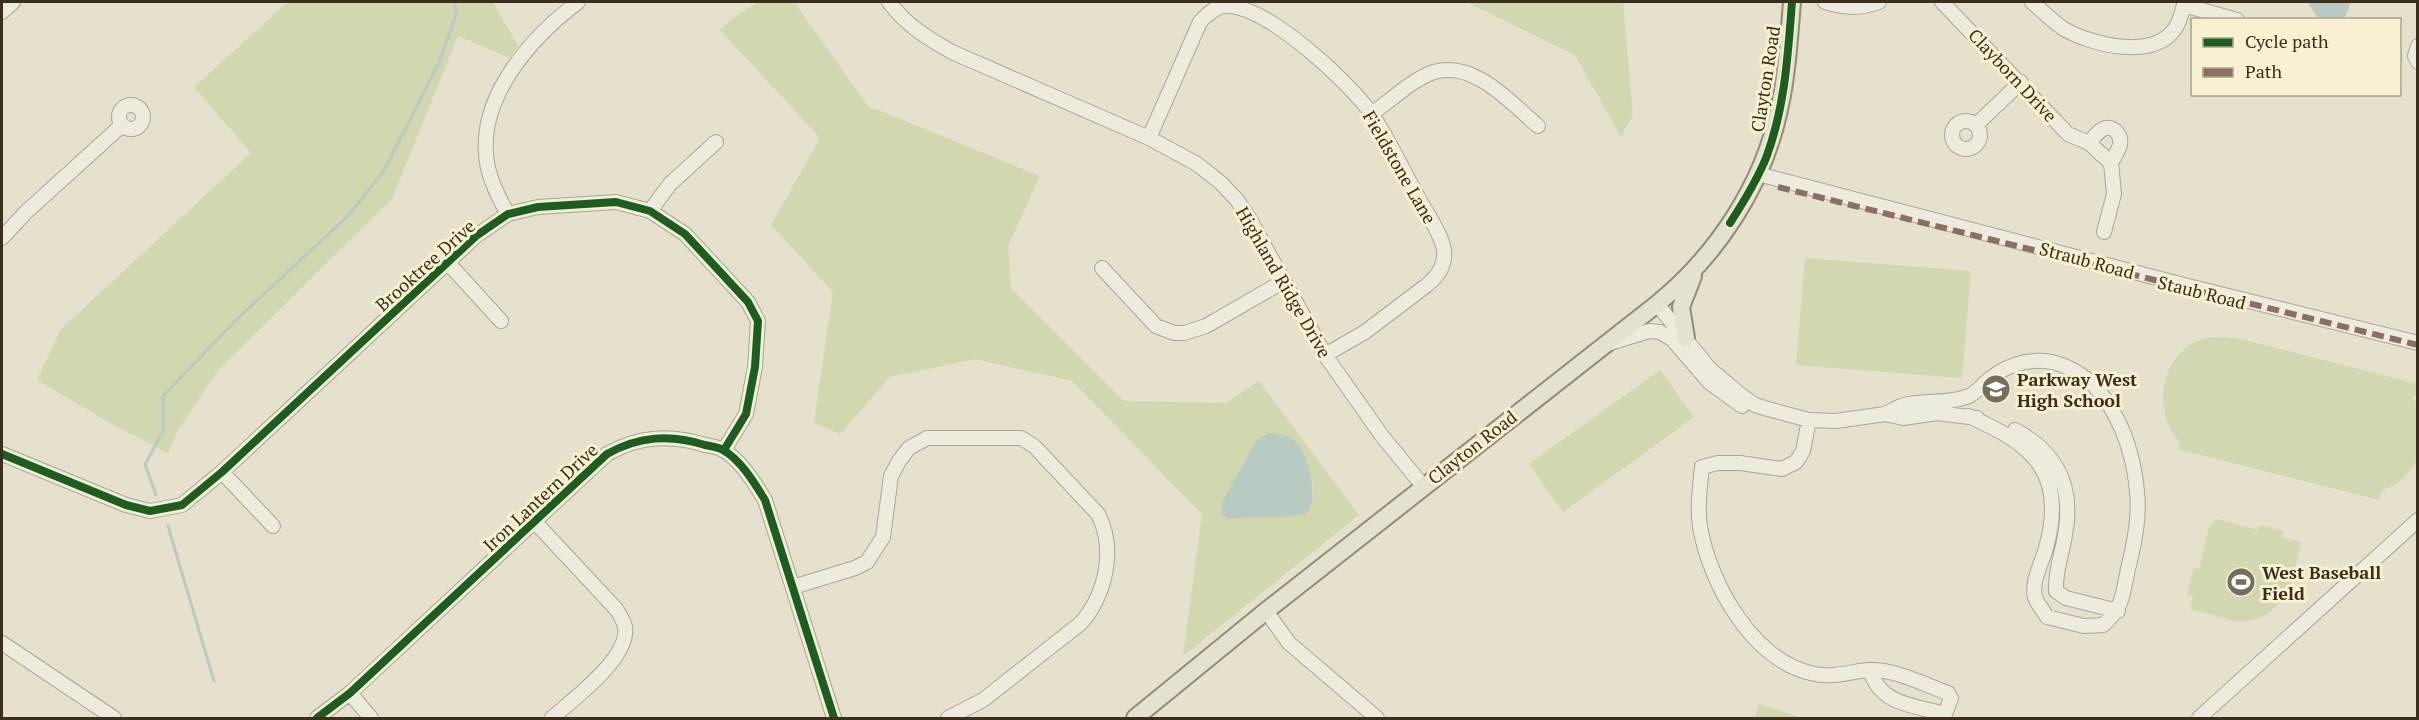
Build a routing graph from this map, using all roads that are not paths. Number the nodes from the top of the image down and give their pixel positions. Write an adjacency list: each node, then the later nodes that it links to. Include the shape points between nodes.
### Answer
1 (13, 2): 10 (street)
2 (578, 2): 26 (street, via 553,20 516,64 488,122 486,155 498,198)
3 (889, 2): 19 (street, Highland Ridge Drive, via 921,34 952,52)
4 (1792, 2): 23 (main road, Clayton Road, via 1779,111)
5 (1825, 2): 6 (street, via 1855,8)
6 (1879, 2)
7 (1942, 2): 14 (street, Clayborn Drive)
8 (2032, 2): 9 (street, via 2080,36 2136,48 2169,35 2176,28)
9 (2184, 3): 11 (street)
10 (2, 12)
11 (2231, 18)
12 (2418, 46): 13 (street)
13 (2418, 62)
14 (2021, 82): 16 (street); 21 (street, Clayborn Drive, via 2068,134)
15 (1371, 114): 18 (street, via 1428,75 1456,71 1491,86); 19 (street, Fieldstone Lane, via 1351,88 1297,42 1245,10 1224,6 1214,9 1200,22); 38 (street, Fieldstone Lane, via 1437,232 1444,259 1436,278 1365,332)
16 (1976, 125)
17 (122, 126): 28 (street)
18 (1538, 126)
19 (1149, 138): 32 (street, Highland Ridge Drive, via 1197,164 1221,183 1249,218)
20 (716, 142): 25 (street, via 670,184)
21 (2089, 143): 22 (street, Clayborn Drive); 22 (street, via 2104,128 2114,129 2120,144)
22 (2111, 163): 27 (street, via 2114,194)
23 (1758, 174): 31 (main road, Clayton Road, via 1730,223); 36 (street, Straub Road)
24 (1778, 187): 36 (street, Staub Road)
25 (650, 211): 26 (street, Brooktree Drive, via 616,202 538,207); 43 (street, Brooktree Drive, via 685,234 748,302 758,321 746,414)
26 (508, 214): 29 (street, Brooktree Drive, via 476,236)
27 (2104, 232)
28 (2, 238)
29 (448, 263): 34 (street); 45 (street, Brooktree Drive)
30 (1102, 268): 32 (street, via 1155,326 1174,333 1206,326)
31 (1697, 268): 33 (main road, Clayton Road); 35 (main road, via 1681,307)
32 (1284, 281): 38 (street, Highland Ridge Drive)
33 (1657, 304): 35 (street); 37 (main road, Clayton Road)
34 (501, 321)
35 (1686, 338): 39 (street, via 1709,368 1755,405)
36 (2418, 344)
37 (1605, 345): 39 (street, via 1649,331 1660,332 1672,339 1709,382 1731,399 1745,408); 46 (main road, Clayton Road)
38 (1325, 355): 46 (street, Highland Ridge Drive)
39 (1768, 410): 42 (street)
40 (1885, 414): 41 (street, via 1903,418 1937,413); 42 (street, via 1836,421); 52 (street, via 1902,406 1970,396 1992,376 2013,365 2038,360 2062,365 2094,386 2123,431 2138,495 2134,546)
41 (1968, 416): 52 (street, via 2011,428 2049,456 2061,475 2068,512 2055,575 2056,591 2066,598); 52 (street, via 2022,444 2049,485 2053,519 2035,597 2047,617 2084,626 2103,625)
42 (1809, 420): 54 (street, via 1803,451 1796,462 1782,469 1740,463 1702,467 1700,525 1706,551 1725,599 1764,646 1786,664 1816,675)
43 (724, 450): 48 (street, Iron Lantern Drive, via 663,437 626,444 607,454); 50 (street, Iron Lantern Drive, via 753,479 765,500)
44 (2, 454): 45 (street, Brooktree Drive, via 126,505 150,511 182,505)
45 (222, 472): 49 (street)
46 (1423, 486): 51 (main road, Clayton Road)
47 (2418, 520): 64 (street)
48 (535, 522): 55 (street, Iron Lantern Drive); 59 (street, via 617,610 625,627 624,643 615,659)
49 (273, 526)
50 (793, 587): 60 (street, Iron Lantern Drive); 61 (street, via 867,562 883,537 891,476 909,448 927,438 1021,438 1034,446 1101,519 1108,537 1102,585 1090,613 1081,623 983,700)
51 (1266, 610): 62 (main road, Clayton Road); 63 (street, via 1289,643)
52 (2118, 611)
53 (2, 643): 56 (street)
54 (1870, 670): 54 (street, via 1891,673 1948,693 1951,698 1947,711 1945,714 1888,697 1879,690)
55 (350, 693): 57 (street, Iron Lantern Drive); 58 (street)
56 (114, 718)
57 (317, 718)
58 (371, 718)
59 (552, 718)
60 (834, 718)
61 (948, 718)
62 (1135, 718)
63 (1377, 718)
64 (2199, 718)

